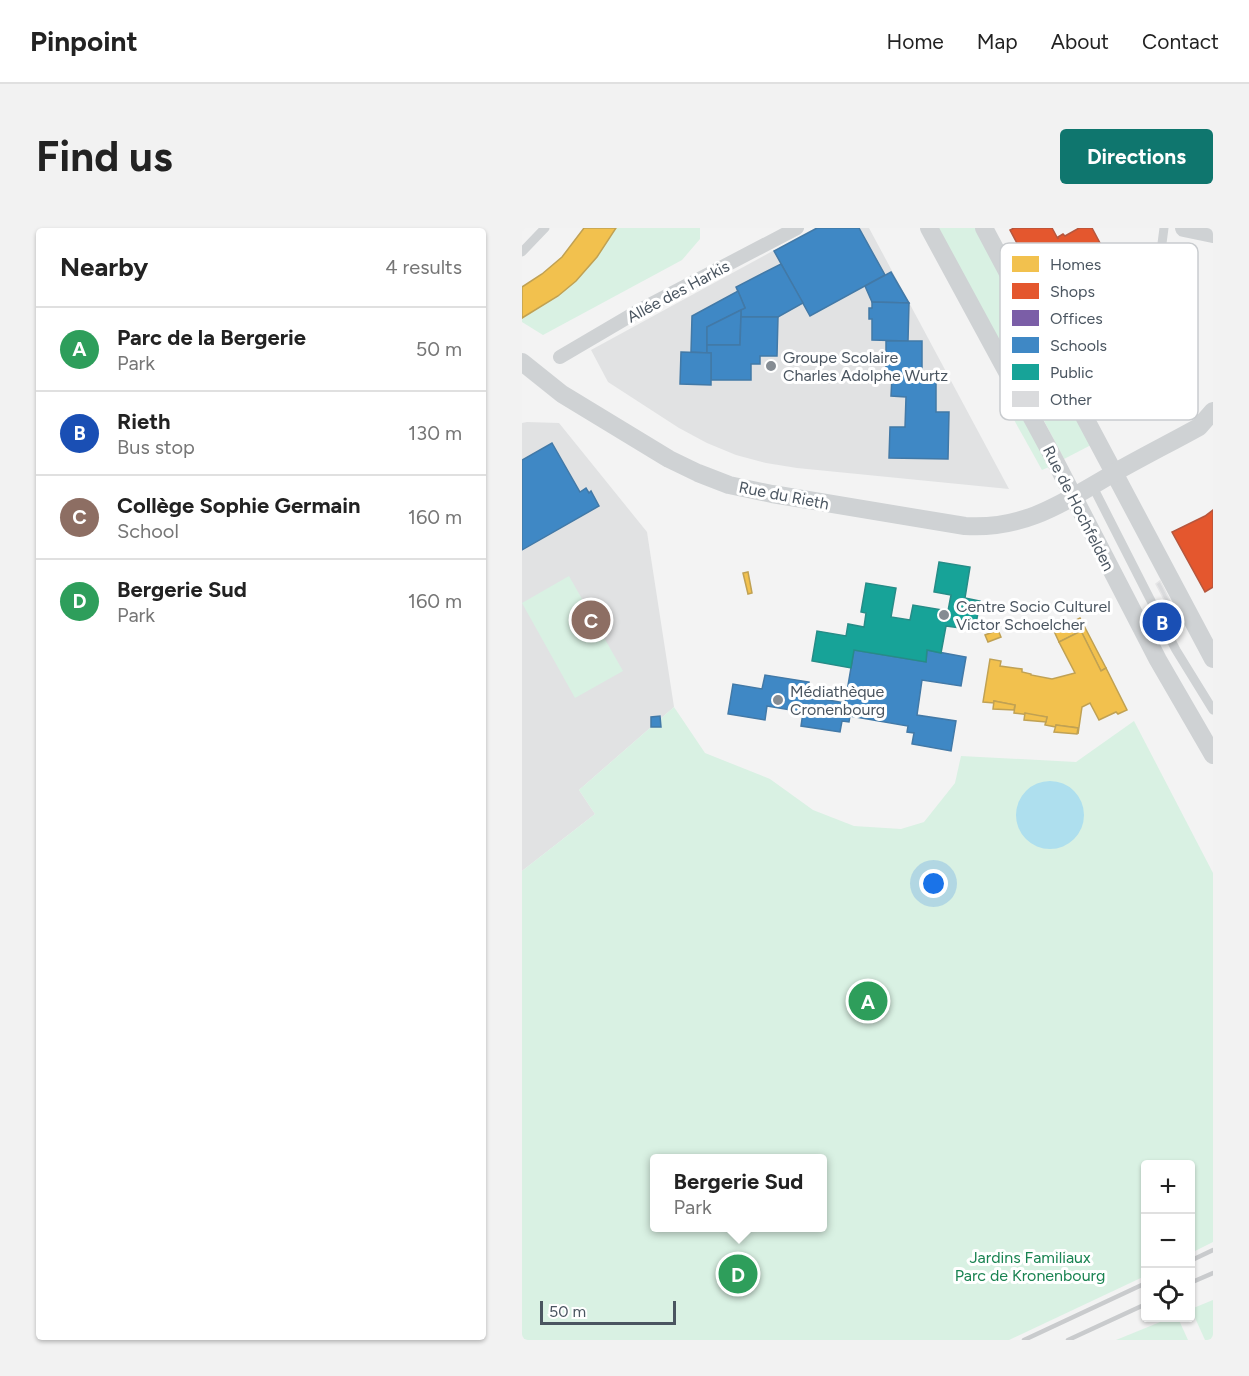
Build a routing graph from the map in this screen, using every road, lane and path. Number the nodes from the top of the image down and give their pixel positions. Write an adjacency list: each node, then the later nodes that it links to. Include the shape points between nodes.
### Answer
1 (545, 228): 9 (lane)
2 (797, 228): 11 (street, Allée des Harkis, via 640,310)
3 (929, 228): 12 (street, Rue de Hochfelden)
4 (984, 228): 10 (street)
5 (1164, 228): 8 (lane)
6 (1185, 228): 7 (street)
7 (1213, 234)
8 (1162, 243)
9 (522, 252)
10 (1000, 257)
11 (560, 357)
12 (1000, 360)
13 (522, 363): 19 (street, Rue du Rieth, via 562,394 669,459 729,485 945,524 985,527 1040,514)
14 (1213, 411): 17 (street, Rue du Rieth, via 1199,427)
15 (1032, 420): 19 (street, Rue de Hochfelden)
16 (1087, 420): 17 (street)
17 (1115, 473): 18 (street, Rue du Rieth); 20 (street)
18 (1092, 485): 19 (street, Rue du Rieth); 21 (lane, via 1176,650)
19 (1072, 496): 22 (street, Rue de Hochfelden)
20 (1213, 659)
21 (1213, 710)
22 (1213, 755)

